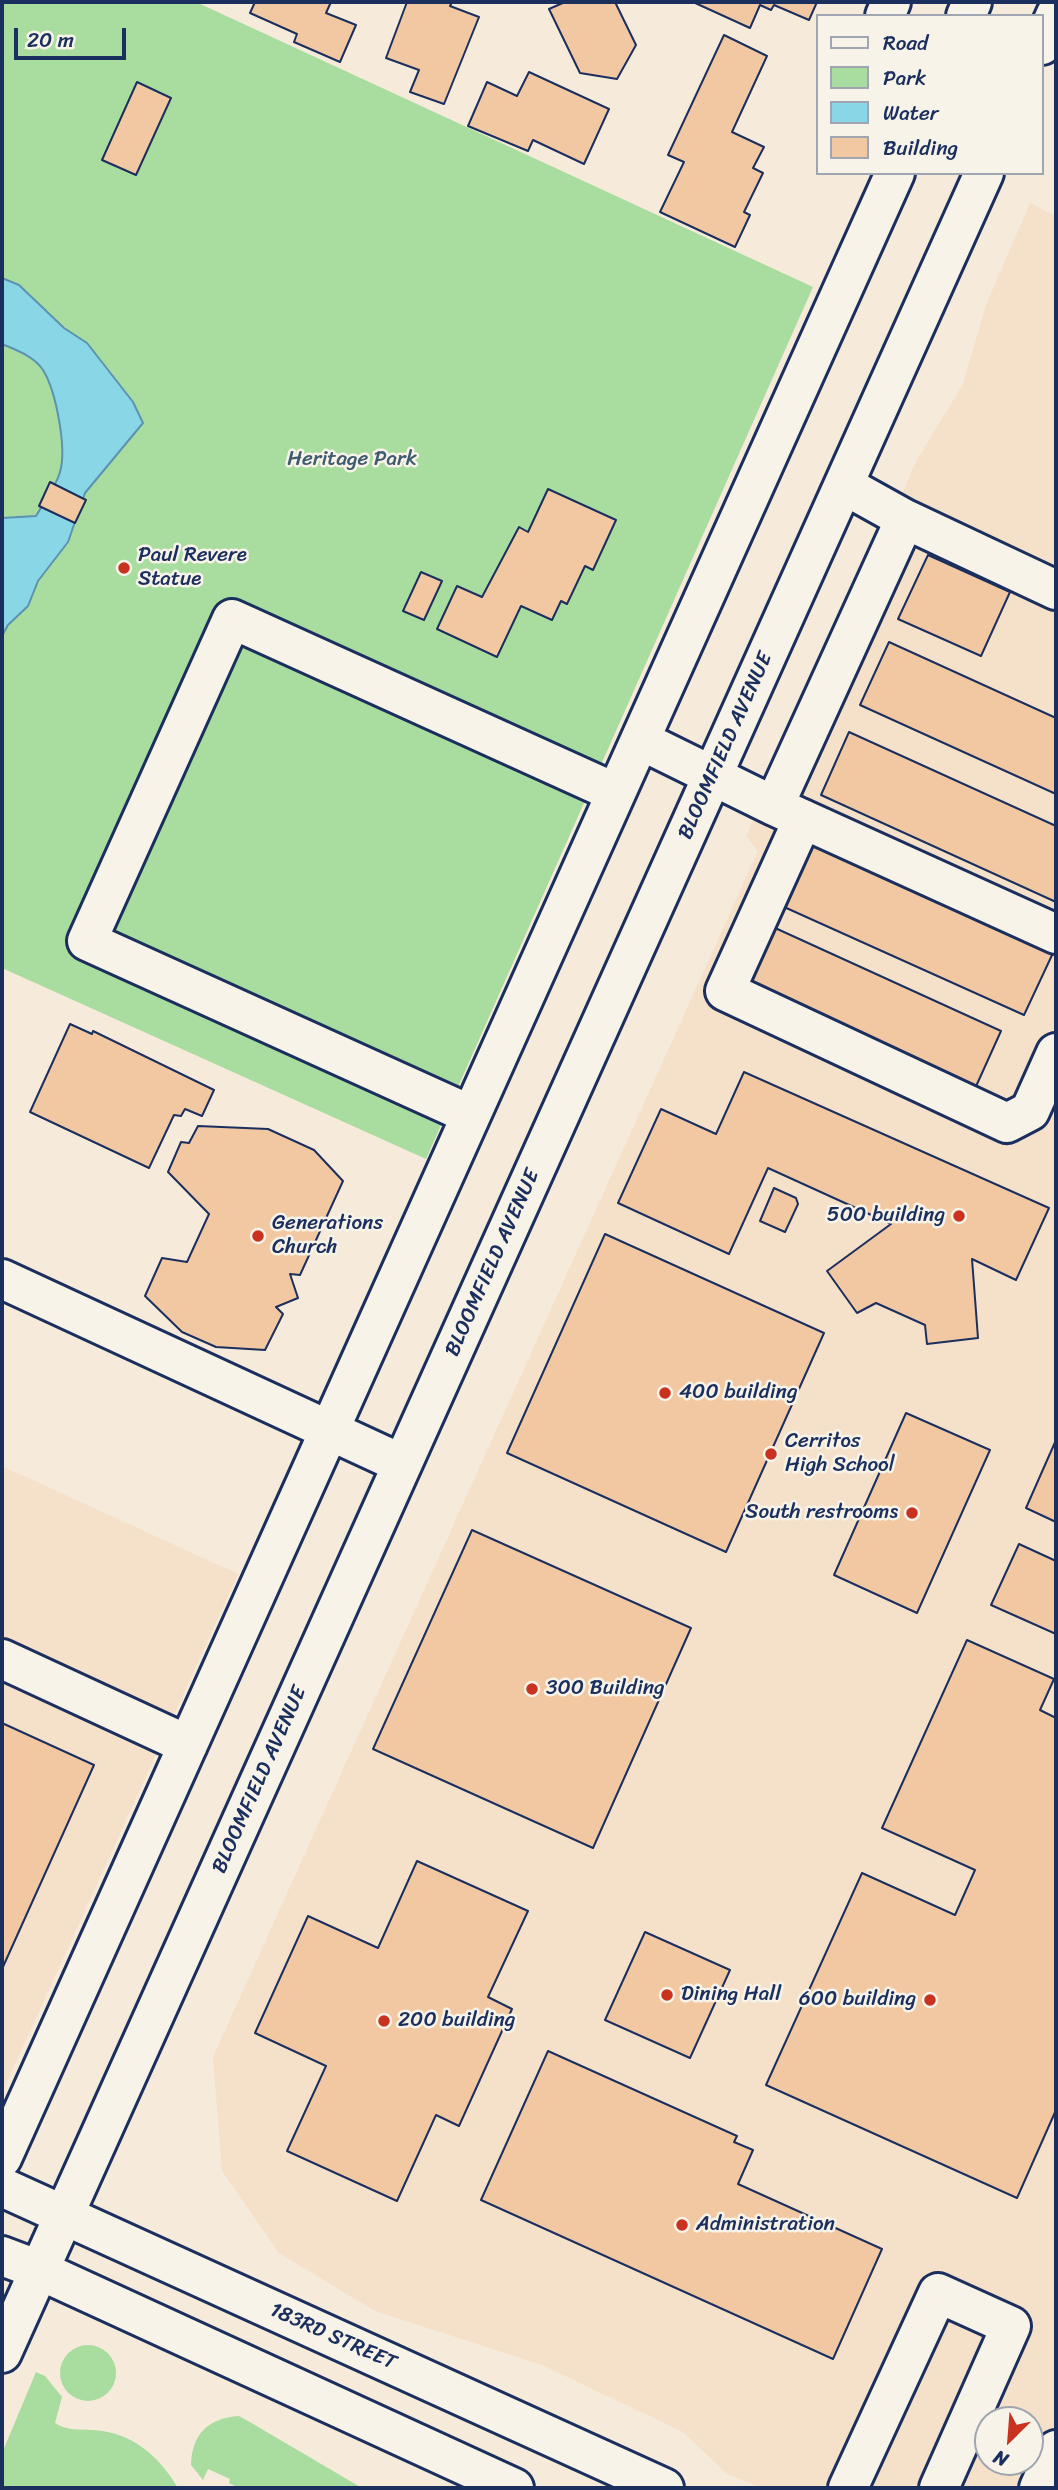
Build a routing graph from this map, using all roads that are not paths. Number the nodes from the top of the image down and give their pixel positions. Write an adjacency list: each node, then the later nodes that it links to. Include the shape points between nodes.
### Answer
1 (1056, 14): 2 (street)
2 (1044, 41)
3 (894, 175): 8 (street)
4 (983, 175): 5 (street, BLOOMFIELD AVENUE)
5 (844, 485): 6 (street); 9 (street, BLOOMFIELD AVENUE)
6 (905, 519): 7 (street); 11 (street)
7 (1056, 590)
8 (640, 740): 9 (street); 10 (street)
9 (713, 775): 11 (street); 17 (street, BLOOMFIELD AVENUE)
10 (616, 793): 14 (street); 14 (street, via 232,619 109,891 87,940)
11 (789, 813): 12 (street); 13 (street, via 725,991 1007,1123 1030,1111)
12 (1056, 934)
13 (1056, 1053)
14 (471, 1115): 16 (street)
15 (2, 1279): 16 (street)
16 (329, 1430): 17 (street); 19 (street)
17 (402, 1464): 22 (street, BLOOMFIELD AVENUE)
18 (2, 1659): 19 (street)
19 (188, 1745): 20 (street)
20 (2, 2158)
21 (2, 2187): 22 (street, 183RD STREET)
22 (64, 2215): 24 (street, BLOOMFIELD AVENUE); 28 (street, 183RD STREET)
23 (2, 2256): 24 (street)
24 (39, 2270): 25 (street, BLOOMFIELD AVENUE); 27 (street)
25 (2, 2353)
26 (1056, 2450): 31 (street)
27 (514, 2488)
28 (664, 2488)
29 (848, 2488): 30 (street, via 938,2293 1012,2326)
30 (939, 2488)
31 (1039, 2488)

